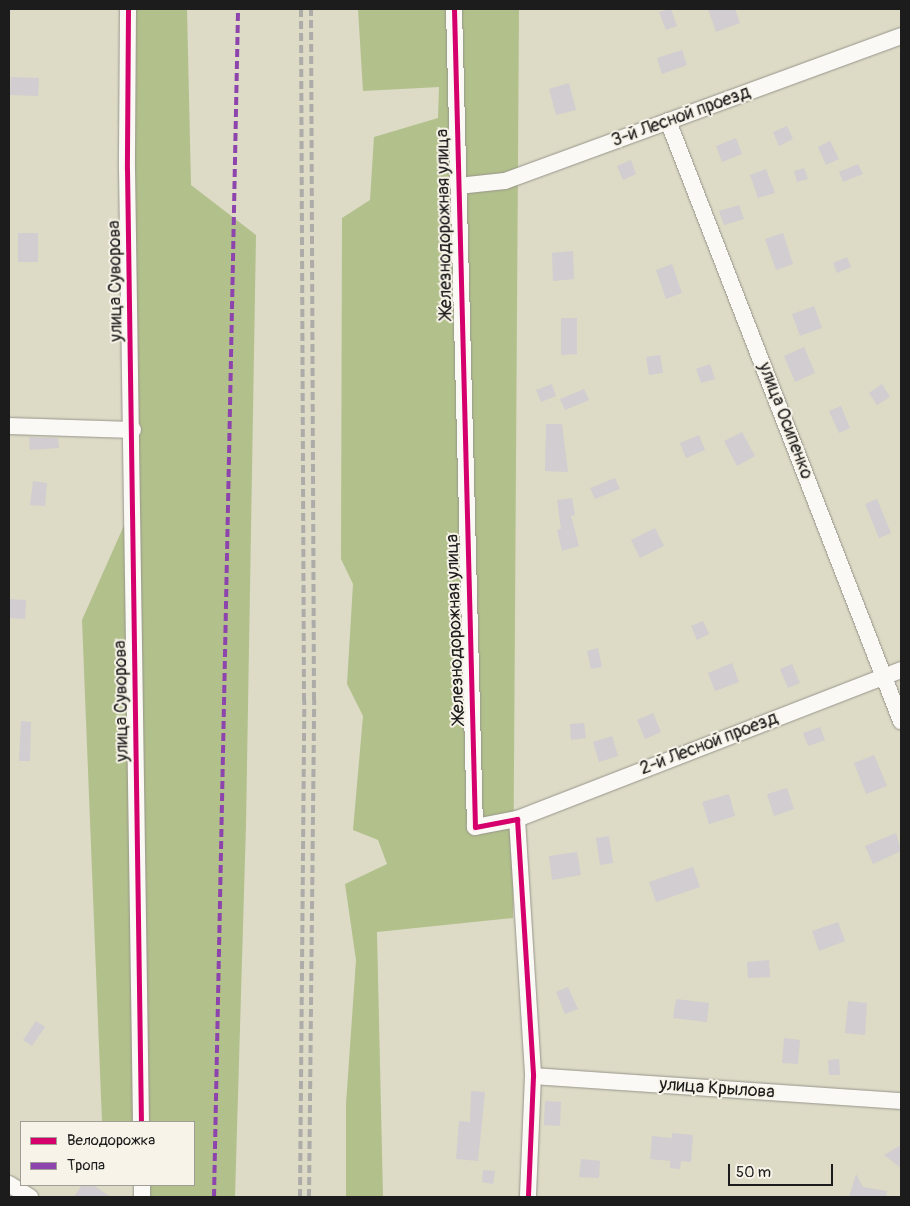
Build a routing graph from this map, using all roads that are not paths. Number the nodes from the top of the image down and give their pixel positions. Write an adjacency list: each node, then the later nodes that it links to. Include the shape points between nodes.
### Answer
1 (128, 9): 7 (street, улица Суворова, via 127,169)
2 (454, 9): 5 (street, Железнодорожная улица)
3 (901, 36): 4 (street, 3-й Лесной проезд)
4 (668, 121): 5 (street, 3-й Лесной проезд, via 505,181); 9 (street, улица Осипенко)
5 (458, 186): 11 (street, Железнодорожная улица, via 475,827)
6 (9, 426): 7 (street)
7 (133, 430): 14 (street, улица Суворова)
8 (901, 670): 9 (street, 2-й Лесной проезд)
9 (885, 676): 10 (street, улица Осипенко); 11 (street, 2-й Лесной проезд)
10 (901, 721)
11 (517, 819): 12 (street)
12 (533, 1076): 13 (street, улица Крылова); 17 (street)
13 (901, 1102)
14 (141, 1121)
15 (9, 1184): 16 (street)
16 (30, 1197)
17 (528, 1197)

